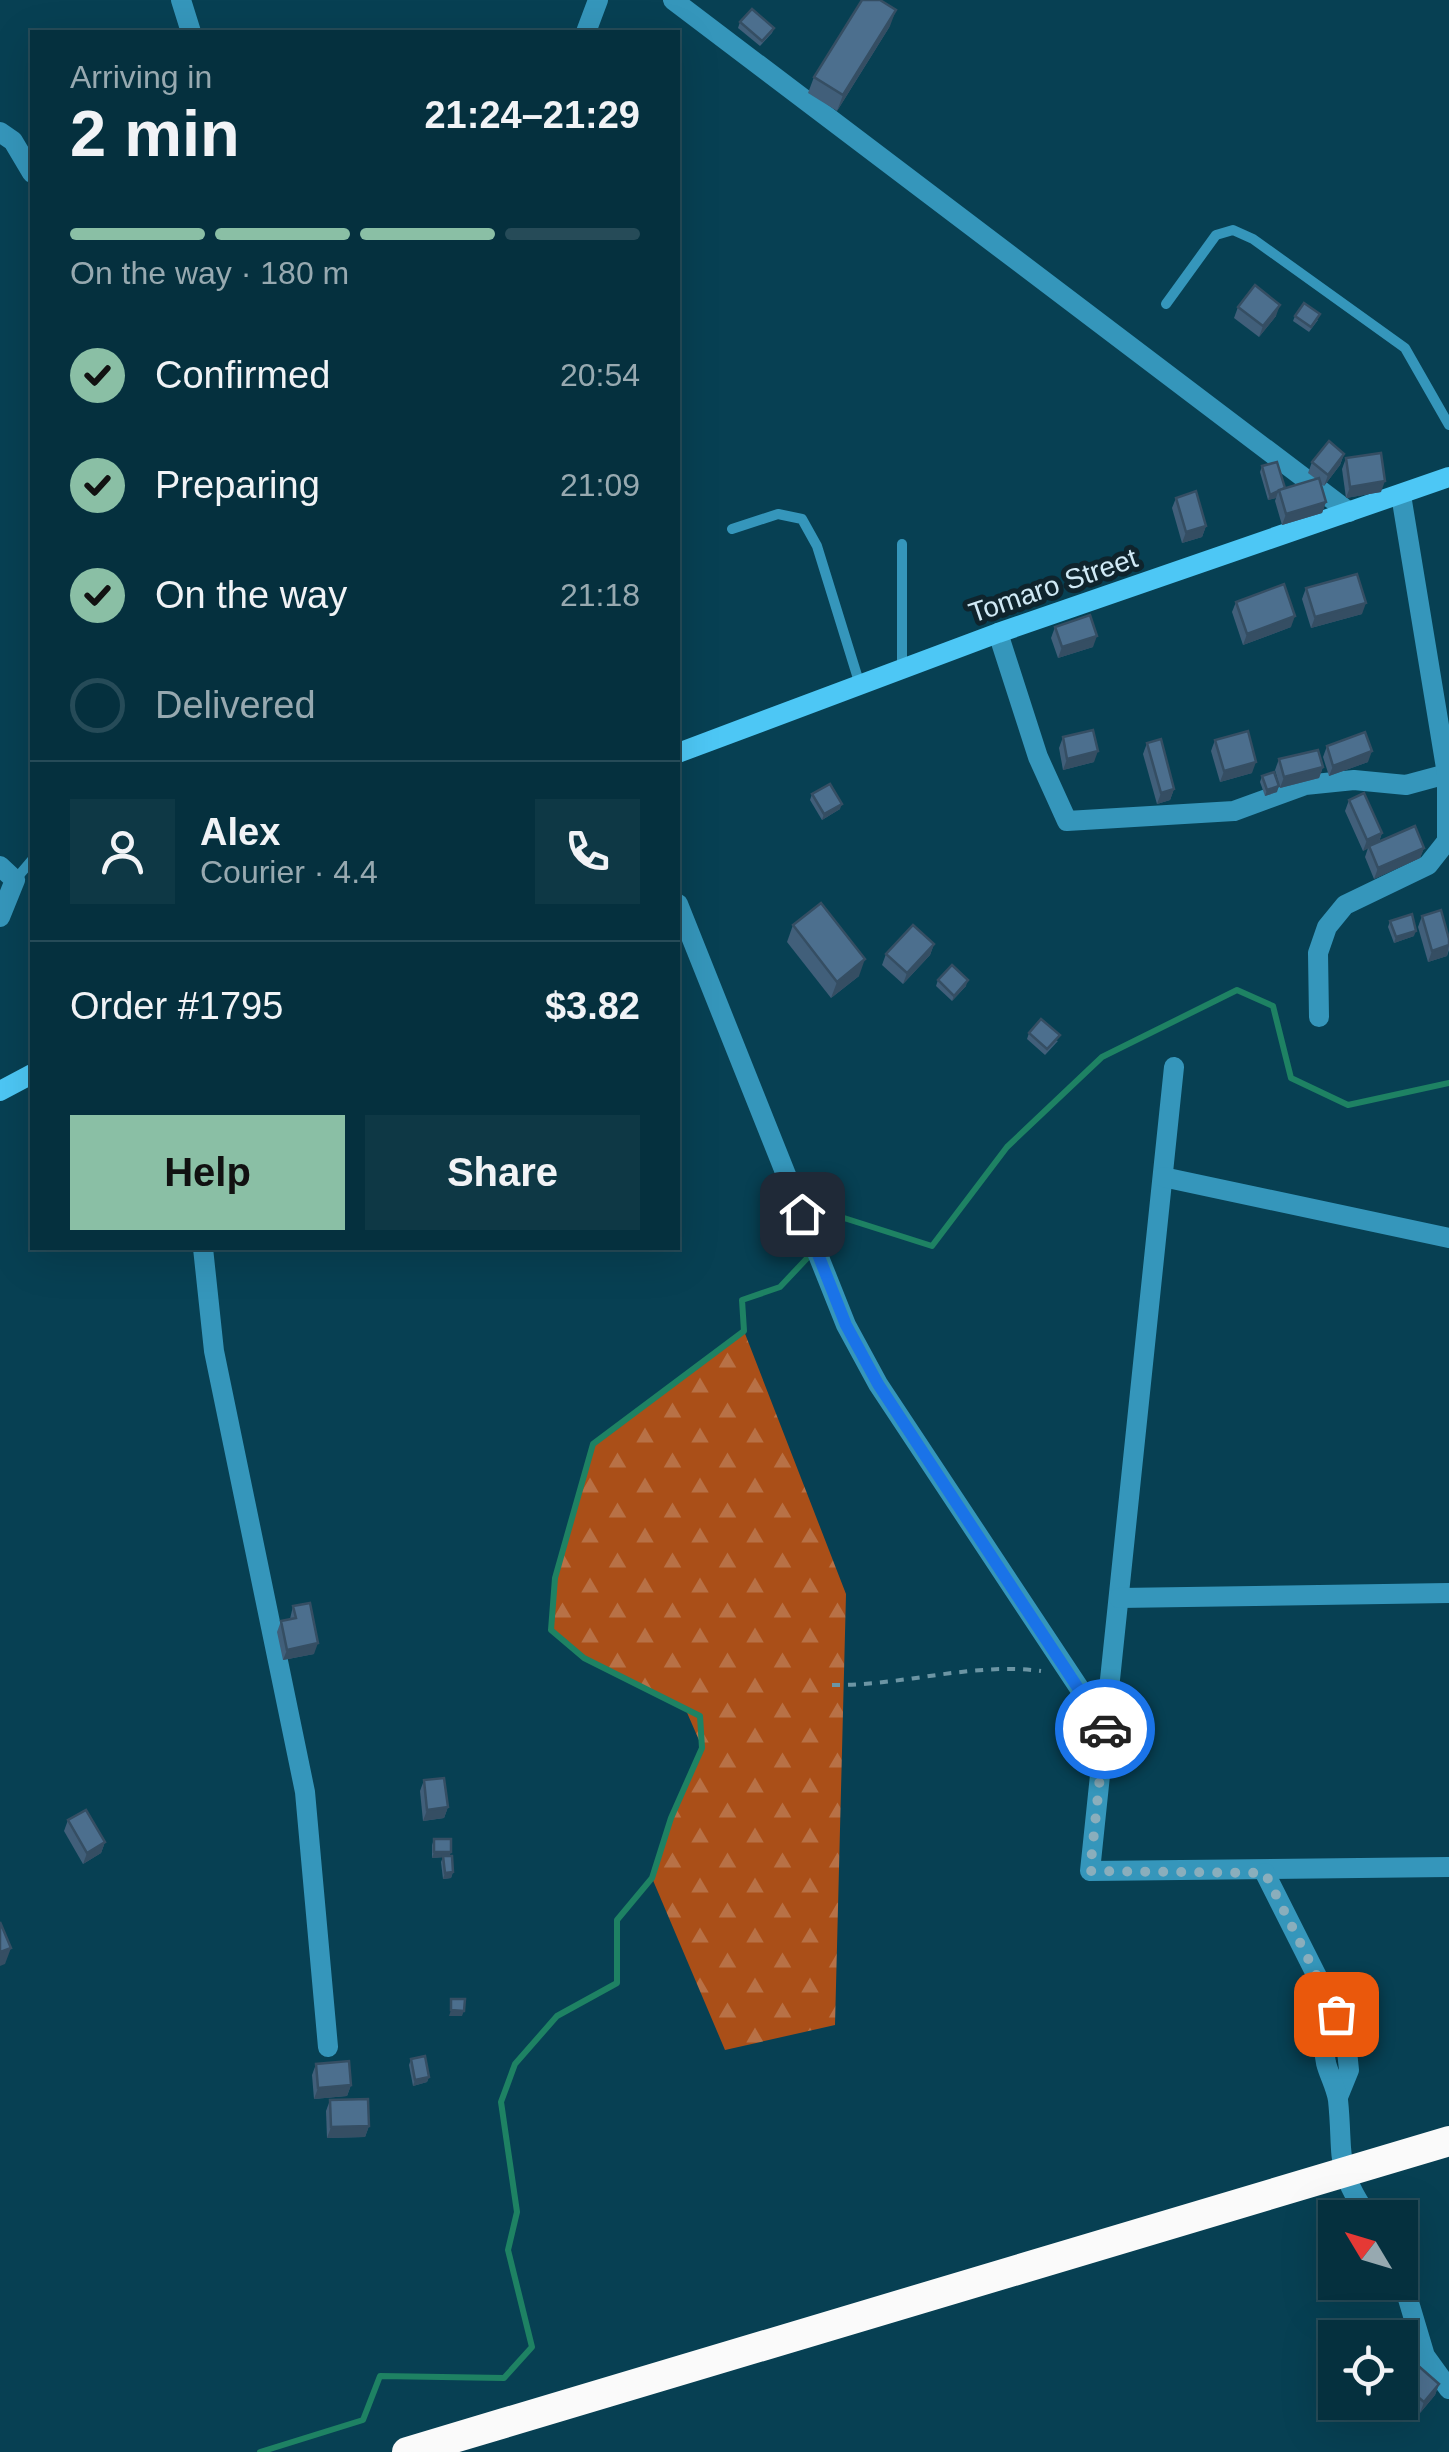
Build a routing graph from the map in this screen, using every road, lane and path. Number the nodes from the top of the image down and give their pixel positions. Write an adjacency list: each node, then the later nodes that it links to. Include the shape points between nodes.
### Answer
1 (181, 0): 4 (street)
2 (598, 0): 5 (street)
3 (677, 1): 12 (street)
4 (191, 30)
5 (587, 30)
6 (0, 132): 7 (street)
7 (30, 170)
8 (1166, 304): 9 (lane, via 1216,236 1232,230 1405,348)
9 (1449, 425)
10 (1449, 477): 11 (street, Tomaro Street)
11 (1400, 495): 12 (street, Tomaro Street); 19 (street)
12 (1350, 512): 15 (street, Tomaro Street)
13 (732, 529): 17 (lane, via 778,514 802,518)
14 (902, 544): 16 (lane)
15 (998, 632): 16 (street, Tomaro Street); 19 (street, via 1038,758 1067,821 1234,811 1305,785 1406,785)
16 (902, 669): 17 (street, Tomaro Street)
17 (860, 685): 18 (street, Tomaro Street)
18 (680, 752)
19 (1447, 774): 24 (street, via 1447,841 1441,854 1346,905 1327,926 1318,952)
20 (30, 861): 21 (lane)
21 (8, 873): 23 (street)
22 (680, 909): 33 (street, via 846,1325 878,1384)
23 (0, 916)
24 (1319, 1018)
25 (1174, 1067): 28 (street)
26 (30, 1075): 27 (street)
27 (0, 1091)
28 (1163, 1177): 29 (street); 32 (street)
29 (1449, 1238)
30 (203, 1250): 38 (street, via 214,1351 305,1792)
31 (1449, 1593): 32 (street)
32 (1119, 1598): 35 (street)
33 (1071, 1674): 34 (path, via 1008,1667 883,1686); 35 (street)
34 (832, 1685)
35 (1105, 1726): 37 (street, via 1090,1871)
36 (1449, 1867): 37 (street)
37 (1265, 1873): 41 (street, via 1326,1997 1326,2062 1338,2097)
38 (328, 2047)
39 (1449, 2141): 41 (highway)
40 (1449, 2159): 41 (highway)
41 (1345, 2181): 42 (street); 45 (highway); 46 (highway)
42 (1357, 2200)
43 (1408, 2300): 44 (street, via 1425,2356)
44 (1449, 2390)
45 (407, 2452)
46 (464, 2452)

